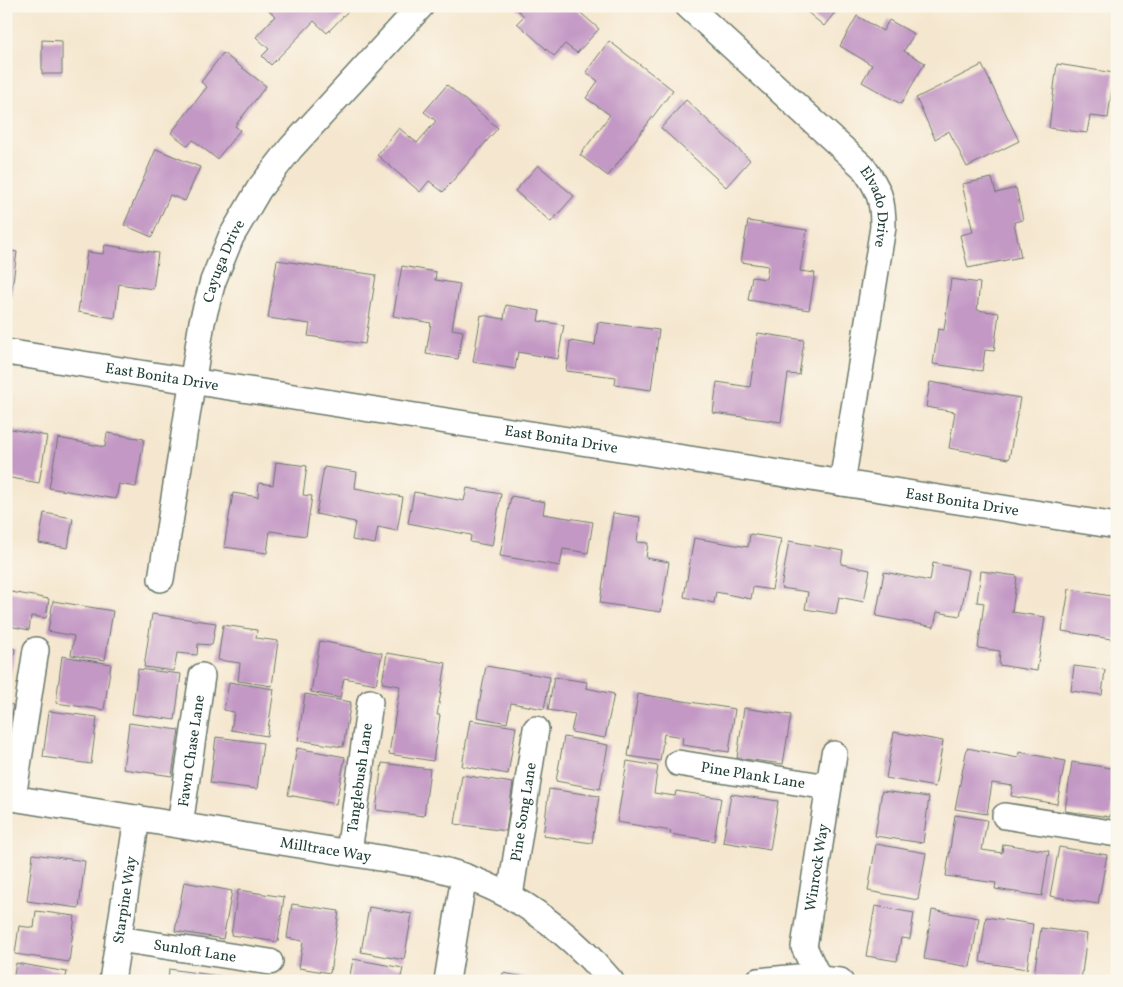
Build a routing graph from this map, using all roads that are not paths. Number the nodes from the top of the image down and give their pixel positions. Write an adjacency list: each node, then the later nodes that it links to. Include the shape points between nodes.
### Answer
1 (421, 6): 4 (street, Cayuga Drive, via 291,148 259,188 231,237 213,281)
2 (688, 6): 5 (street, Elvado Drive, via 863,167 876,184 883,206 883,227)
3 (6, 352): 4 (street, East Bonita Drive)
4 (192, 381): 5 (street, East Bonita Drive); 7 (street, Cayuga Drive)
5 (842, 483): 6 (street, East Bonita Drive)
6 (1117, 526)
7 (161, 579)
8 (36, 650): 15 (street)
9 (202, 676): 18 (street, Fawn Chase Lane)
10 (370, 702): 20 (street, Tanglebush Lane)
11 (536, 729): 22 (street, Pine Song Lane)
12 (834, 754): 14 (street, Winrock Way)
13 (678, 763): 14 (street, Pine Plank Lane)
14 (828, 787): 25 (street, Winrock Way, via 804,947)
15 (10, 798): 17 (street, Milltrace Way)
16 (1005, 816): 19 (street)
17 (137, 818): 18 (street, Milltrace Way); 23 (street, Starpine Way)
18 (180, 825): 20 (street, Milltrace Way)
19 (1117, 834)
20 (349, 852): 21 (street, Milltrace Way, via 423,864)
21 (464, 876): 22 (street, Milltrace Way); 27 (street)
22 (510, 896): 28 (street, Milltrace Way, via 548,919 581,947)
23 (118, 938): 24 (street, Sunloft Lane); 26 (street, Starpine Way)
24 (270, 962)
25 (826, 980): 29 (street, via 798,977)
26 (112, 981)
27 (447, 981)
28 (611, 981)
29 (758, 981)

